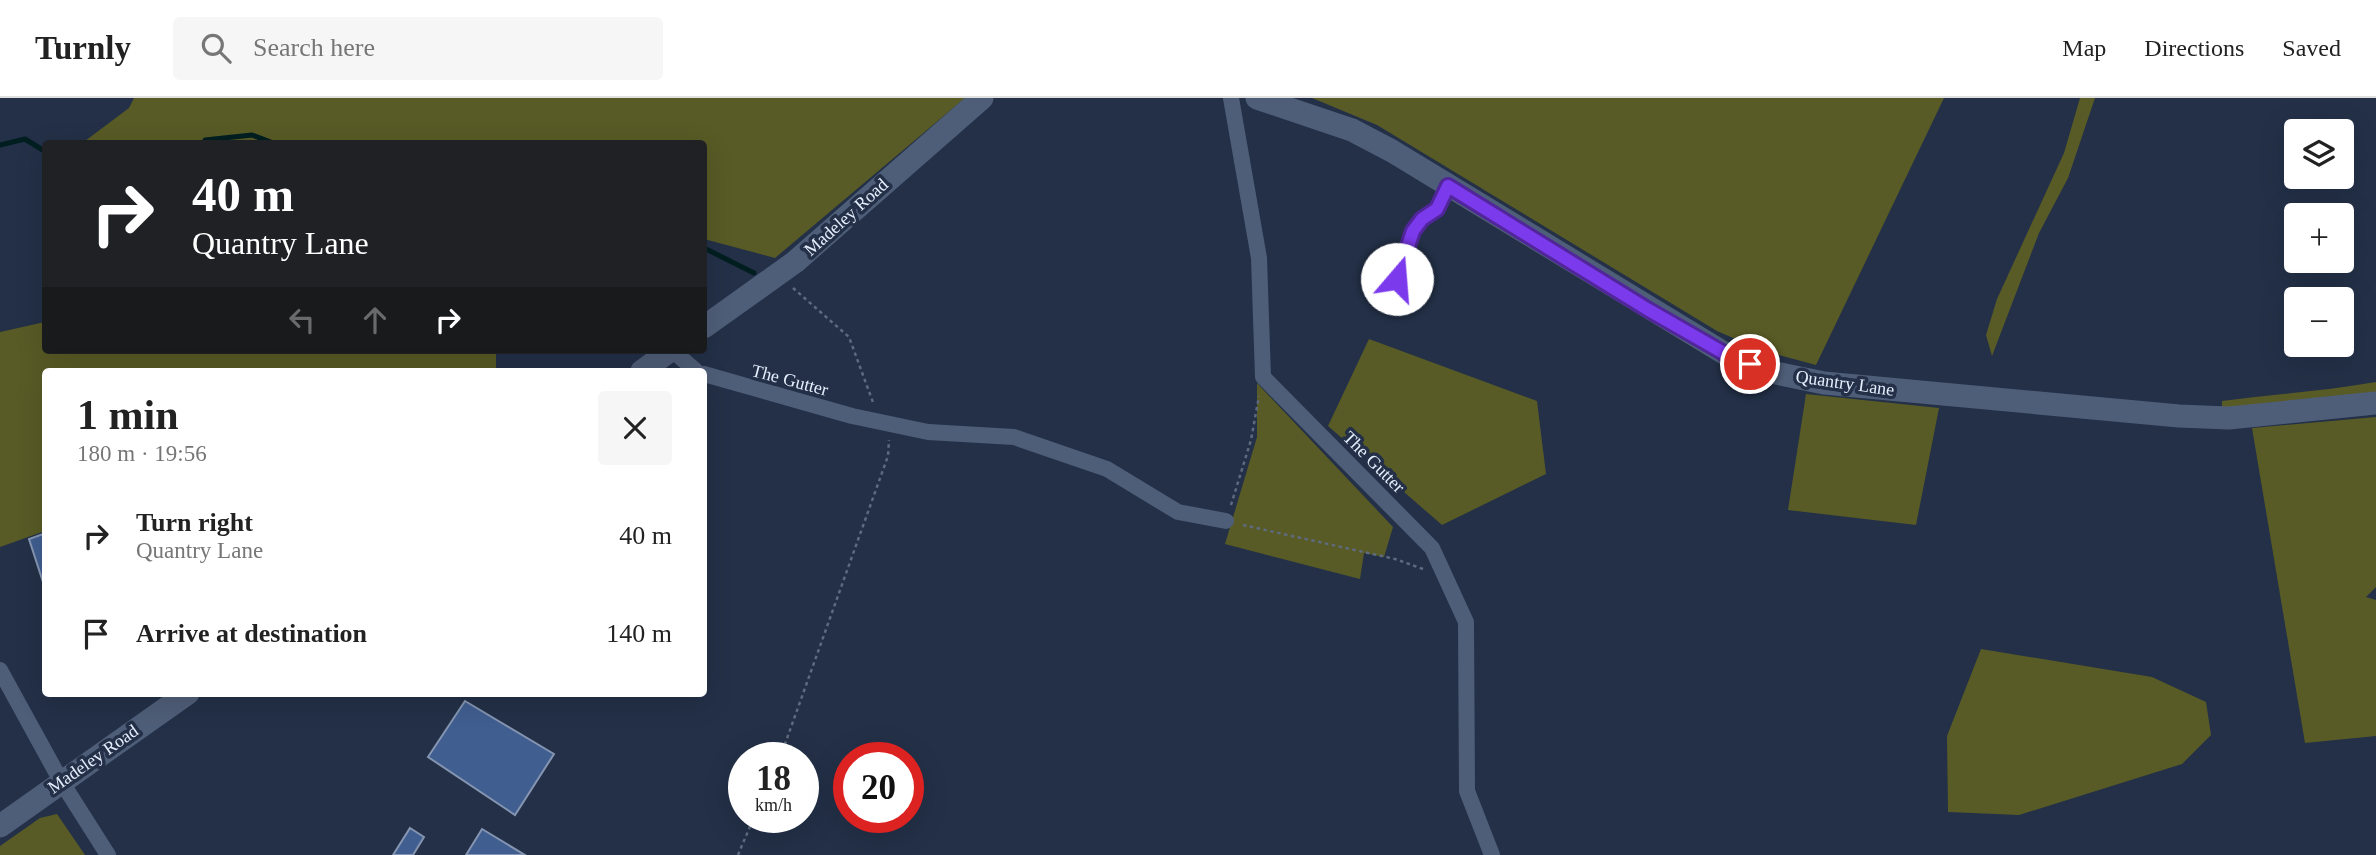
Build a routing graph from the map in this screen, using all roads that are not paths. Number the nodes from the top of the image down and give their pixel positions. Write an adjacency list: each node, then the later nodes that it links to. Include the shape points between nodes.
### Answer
1 (982, 98): 6 (street, Madeley Road, via 776,276)
2 (1231, 98): 19 (street, The Gutter, via 1259,258 1263,377 1432,548 1465,622 1467,791)
3 (1256, 98): 4 (street, Quantry Lane, via 1352,130)
4 (1448, 186): 5 (lane, via 1437,209 1413,231); 12 (street, Quantry Lane, via 1729,356 1771,372 1824,383 2179,416 2229,418)
5 (1389, 303)
6 (707, 325)
7 (666, 354): 9 (street)
8 (676, 354): 10 (street)
9 (646, 368)
10 (692, 368)
11 (707, 375): 13 (street, The Gutter, via 928,432 1014,437 1107,469 1178,512)
12 (2376, 403)
13 (1226, 521)
14 (0, 670): 16 (street)
15 (182, 697): 16 (street, Madeley Road)
16 (61, 782): 17 (street, Madeley Road); 18 (street)
17 (0, 826)
18 (108, 855)
19 (1492, 855)

